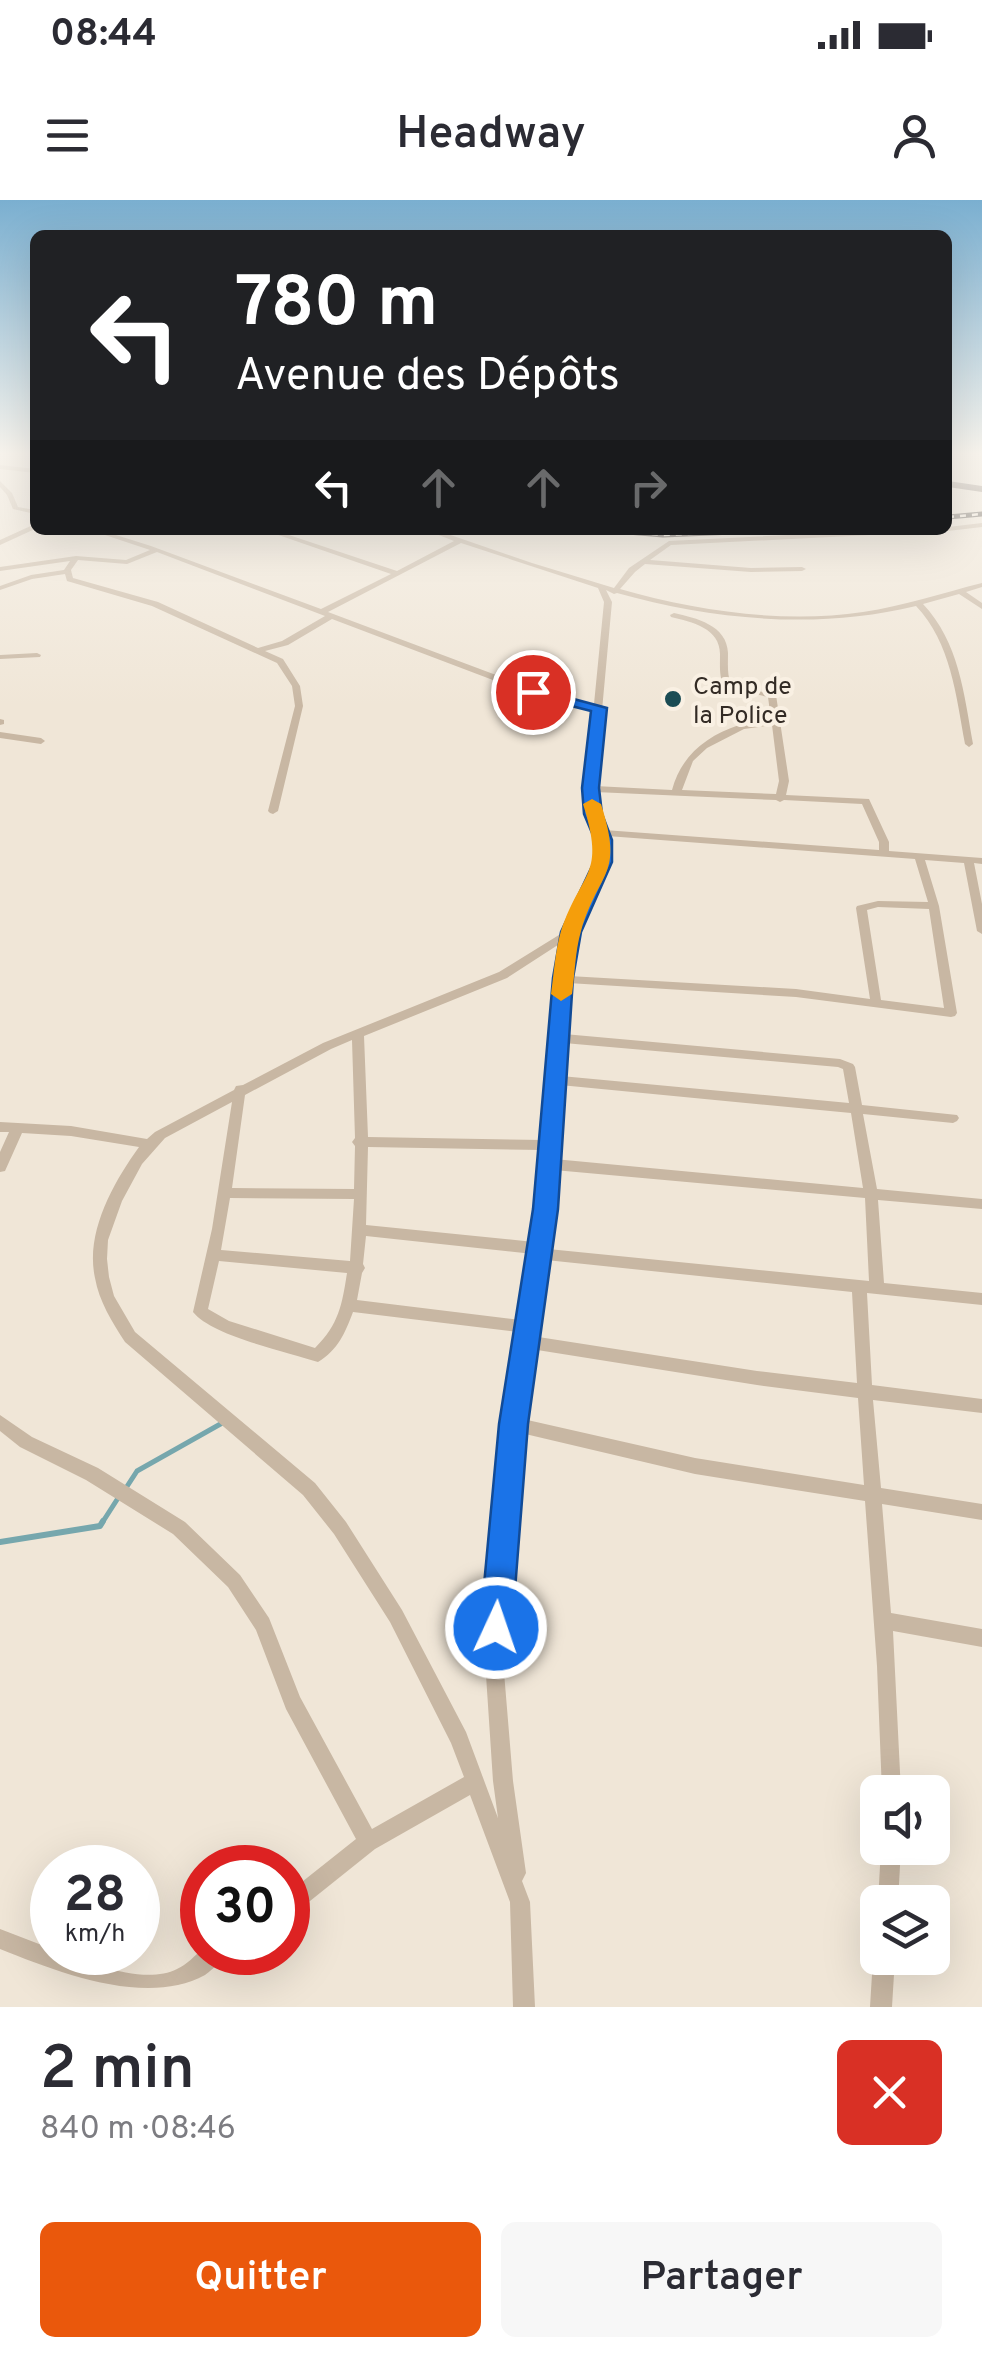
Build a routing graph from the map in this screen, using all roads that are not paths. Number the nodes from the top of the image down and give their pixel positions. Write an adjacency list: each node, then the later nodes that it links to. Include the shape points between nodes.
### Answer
1 (116, 537): 6 (street)
2 (289, 537): 12 (street)
3 (450, 537): 5 (street)
4 (775, 537): 8 (street, via 677,542)
5 (460, 541): 12 (street); 16 (street)
6 (156, 550): 7 (street, via 127,562); 19 (street)
7 (76, 558): 9 (street); 11 (street)
8 (644, 561): 10 (street); 16 (street)
9 (0, 569)
10 (802, 569)
11 (66, 572): 14 (street); 21 (street, via 70,579 155,604)
12 (399, 574): 19 (street)
13 (980, 587): 15 (street)
14 (0, 588)
15 (960, 591): 17 (street); 18 (street)
16 (615, 595): 17 (street, via 749,616 838,617); 25 (street); 26 (street, via 707,625 722,645 726,686 772,694)
17 (917, 602): 29 (street, via 937,624 950,656)
18 (982, 607)
19 (329, 613): 20 (street); 25 (street, via 533,692)
20 (285, 643): 21 (street); 23 (street)
21 (260, 650): 23 (street)
22 (37, 655): 24 (street)
23 (274, 655): 33 (street, via 291,676 299,706)
24 (0, 657)
25 (599, 708): 30 (street)
26 (775, 721): 31 (street, via 736,729 700,748 682,767); 32 (street, via 784,781)
27 (0, 735): 28 (street)
28 (41, 741)
29 (969, 744)
30 (590, 788): 31 (street); 34 (street)
31 (676, 794): 32 (street)
32 (780, 800): 35 (street, via 866,801)
33 (273, 811)
34 (601, 833): 35 (street); 42 (street, via 603,862)
35 (884, 853): 36 (street)
36 (920, 856): 37 (street); 40 (street)
37 (968, 859): 38 (street); 39 (street)
38 (982, 860)
39 (977, 882): 41 (street)
40 (934, 906): 44 (street, via 861,908); 44 (street, via 952,1012)
41 (982, 930)
42 (571, 932): 43 (street); 45 (street, via 473,989)
43 (563, 978): 44 (street); 46 (street)
44 (876, 1002)
45 (358, 1033): 48 (street); 53 (street)
46 (557, 1038): 47 (street); 49 (street, via 840,1063 849,1068)
47 (554, 1080): 49 (street); 55 (street)
48 (240, 1089): 54 (street); 58 (street)
49 (858, 1112): 50 (street); 60 (street)
50 (953, 1118)
51 (0, 1127): 52 (street)
52 (17, 1129): 54 (street); 57 (street)
53 (358, 1142): 55 (street); 59 (street)
54 (148, 1144): 79 (street, via 118,1192 99,1243 108,1307 130,1337 309,1489 340,1528 396,1616)
55 (550, 1146): 56 (street)
56 (549, 1164): 60 (street); 63 (street)
57 (0, 1167)
58 (225, 1193): 59 (street); 64 (street)
59 (360, 1194): 62 (street)
60 (871, 1194): 61 (street); 66 (street)
61 (982, 1204)
62 (362, 1230): 63 (street); 65 (street)
63 (541, 1252): 66 (street); 69 (street)
64 (213, 1255): 65 (street); 68 (street, via 200,1312 225,1326 318,1355 331,1345)
65 (358, 1268): 68 (street)
66 (868, 1288): 67 (street); 70 (street)
67 (982, 1298)
68 (350, 1306): 69 (street)
69 (526, 1334): 70 (street); 73 (street)
70 (863, 1392): 71 (street); 74 (street)
71 (982, 1406)
72 (0, 1422): 80 (street, via 180,1528 234,1581 263,1624 293,1702)
73 (514, 1424): 74 (street, via 695,1466); 82 (street, via 494,1660)
74 (873, 1494): 75 (street); 76 (street)
75 (982, 1512)
76 (884, 1621): 77 (street); 78 (street)
77 (982, 1638)
78 (890, 1775)
79 (476, 1781): 80 (street); 82 (street)
80 (368, 1842): 81 (street)
81 (310, 1888)
82 (520, 1902): 86 (street)
83 (0, 1939): 84 (street, via 114,1982 150,1988)
84 (186, 1975)
85 (883, 1975): 87 (street)
86 (524, 2007)
87 (881, 2007)

